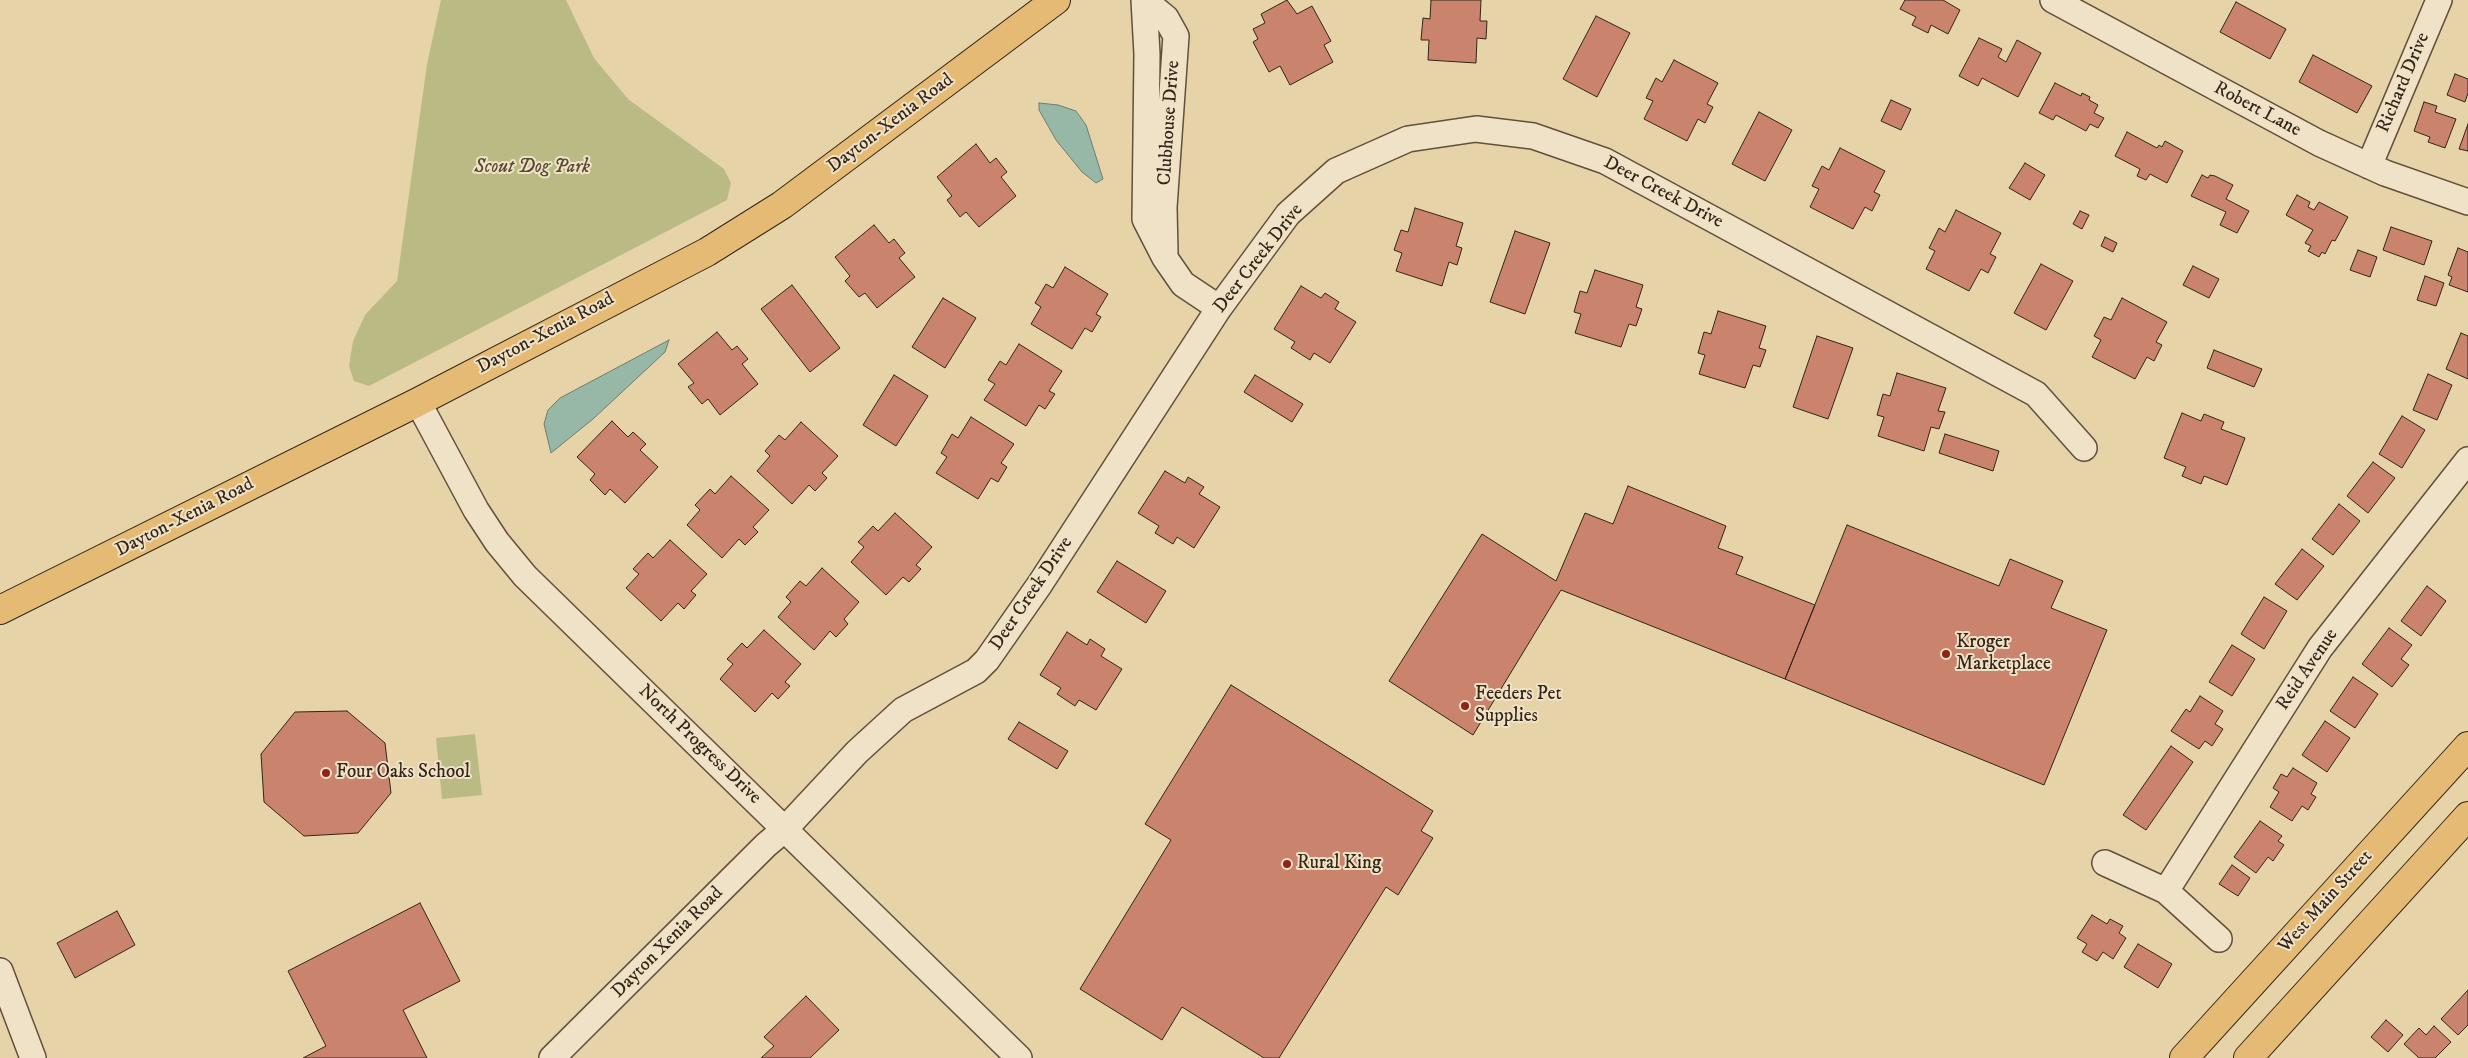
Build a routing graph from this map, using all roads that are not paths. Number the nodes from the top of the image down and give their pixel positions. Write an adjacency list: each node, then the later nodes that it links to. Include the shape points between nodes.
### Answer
1 (1056, 0): 8 (main road, Dayton-Xenia Road, via 865,145 746,228 707,252)
2 (1144, 0): 7 (street, Clubhouse Drive, via 1147,54 1145,219 1183,284)
3 (2053, 0): 5 (street, Robert Lane, via 2319,143)
4 (2439, 0): 5 (street, Richard Drive)
5 (2377, 170): 6 (street, Robert Lane)
6 (2468, 202)
7 (1219, 308): 9 (street, Deer Creek Drive, via 1288,214 1336,171 1408,139 1476,129 1533,136 1605,161 2036,394); 14 (street, Deer Creek Drive, via 988,660 976,671 903,710 857,752)
8 (418, 402): 11 (main road, Dayton-Xenia Road); 14 (street, North Progress Drive, via 476,510 525,576)
9 (2084, 448)
10 (2468, 460): 16 (street, Reid Avenue, via 2320,648)
11 (0, 610)
12 (2468, 746): 22 (main road, West Main Street)
13 (2468, 816): 23 (main road)
14 (785, 829): 20 (street, Dayton Xenia Road); 21 (street, North Progress Drive)
15 (2105, 863): 16 (street)
16 (2166, 891): 17 (street)
17 (2219, 939)
18 (0, 971): 19 (street)
19 (33, 1058)
20 (552, 1058)
21 (1019, 1058)
22 (2184, 1058)
23 (2248, 1058)

